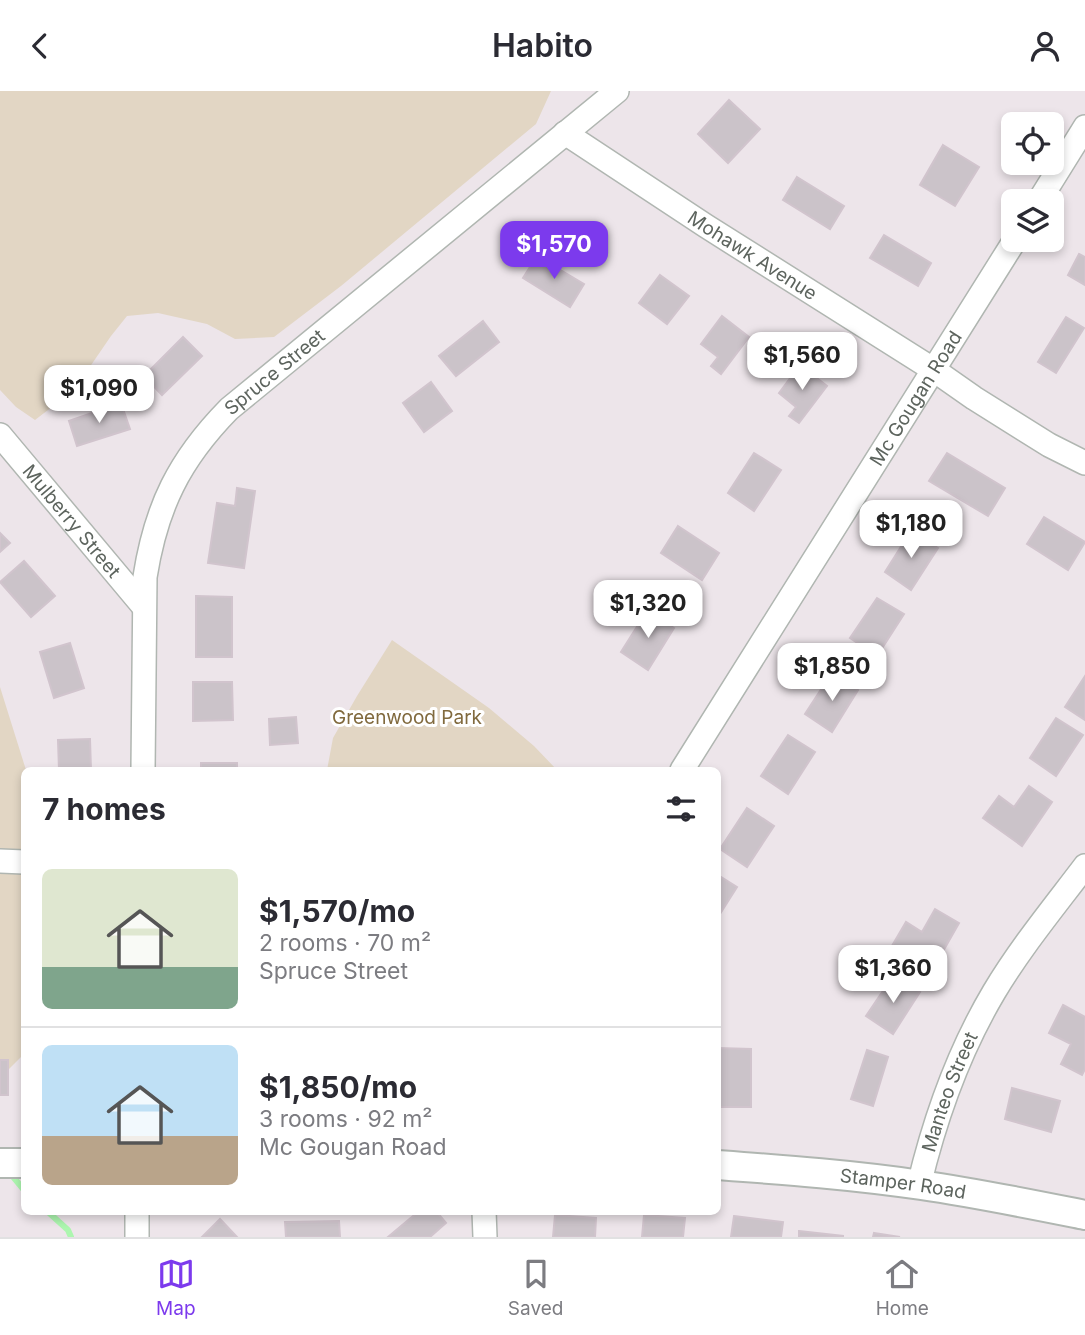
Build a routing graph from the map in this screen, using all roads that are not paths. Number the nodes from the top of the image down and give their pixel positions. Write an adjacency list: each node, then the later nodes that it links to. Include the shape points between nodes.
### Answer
1 (617, 91): 3 (street, Spruce Street)
2 (1085, 127): 4 (street)
3 (565, 133): 6 (street, Mohawk Avenue); 9 (street, Spruce Street, via 208,430 175,479 158,520 145,577)
4 (1046, 189)
5 (1008, 252): 6 (street, Mc Gougan Road)
6 (934, 370): 8 (street, Mohawk Avenue, via 1049,445); 11 (street, Mc Gougan Road)
7 (0, 435): 9 (street, Mulberry Street)
8 (1085, 463)
9 (144, 607): 10 (street, Spruce Street)
10 (143, 767)
11 (684, 767)
12 (0, 861): 13 (street)
13 (21, 862)
14 (1085, 866): 18 (street, Manteo Street, via 993,993 944,1100)
15 (0, 1163): 16 (street)
16 (21, 1163)
17 (721, 1164): 18 (street, Stamper Road)
18 (919, 1185): 21 (street, Stamper Road)
19 (137, 1215): 22 (street)
20 (484, 1215): 23 (street)
21 (1085, 1215)
22 (137, 1237)
23 (485, 1237)

